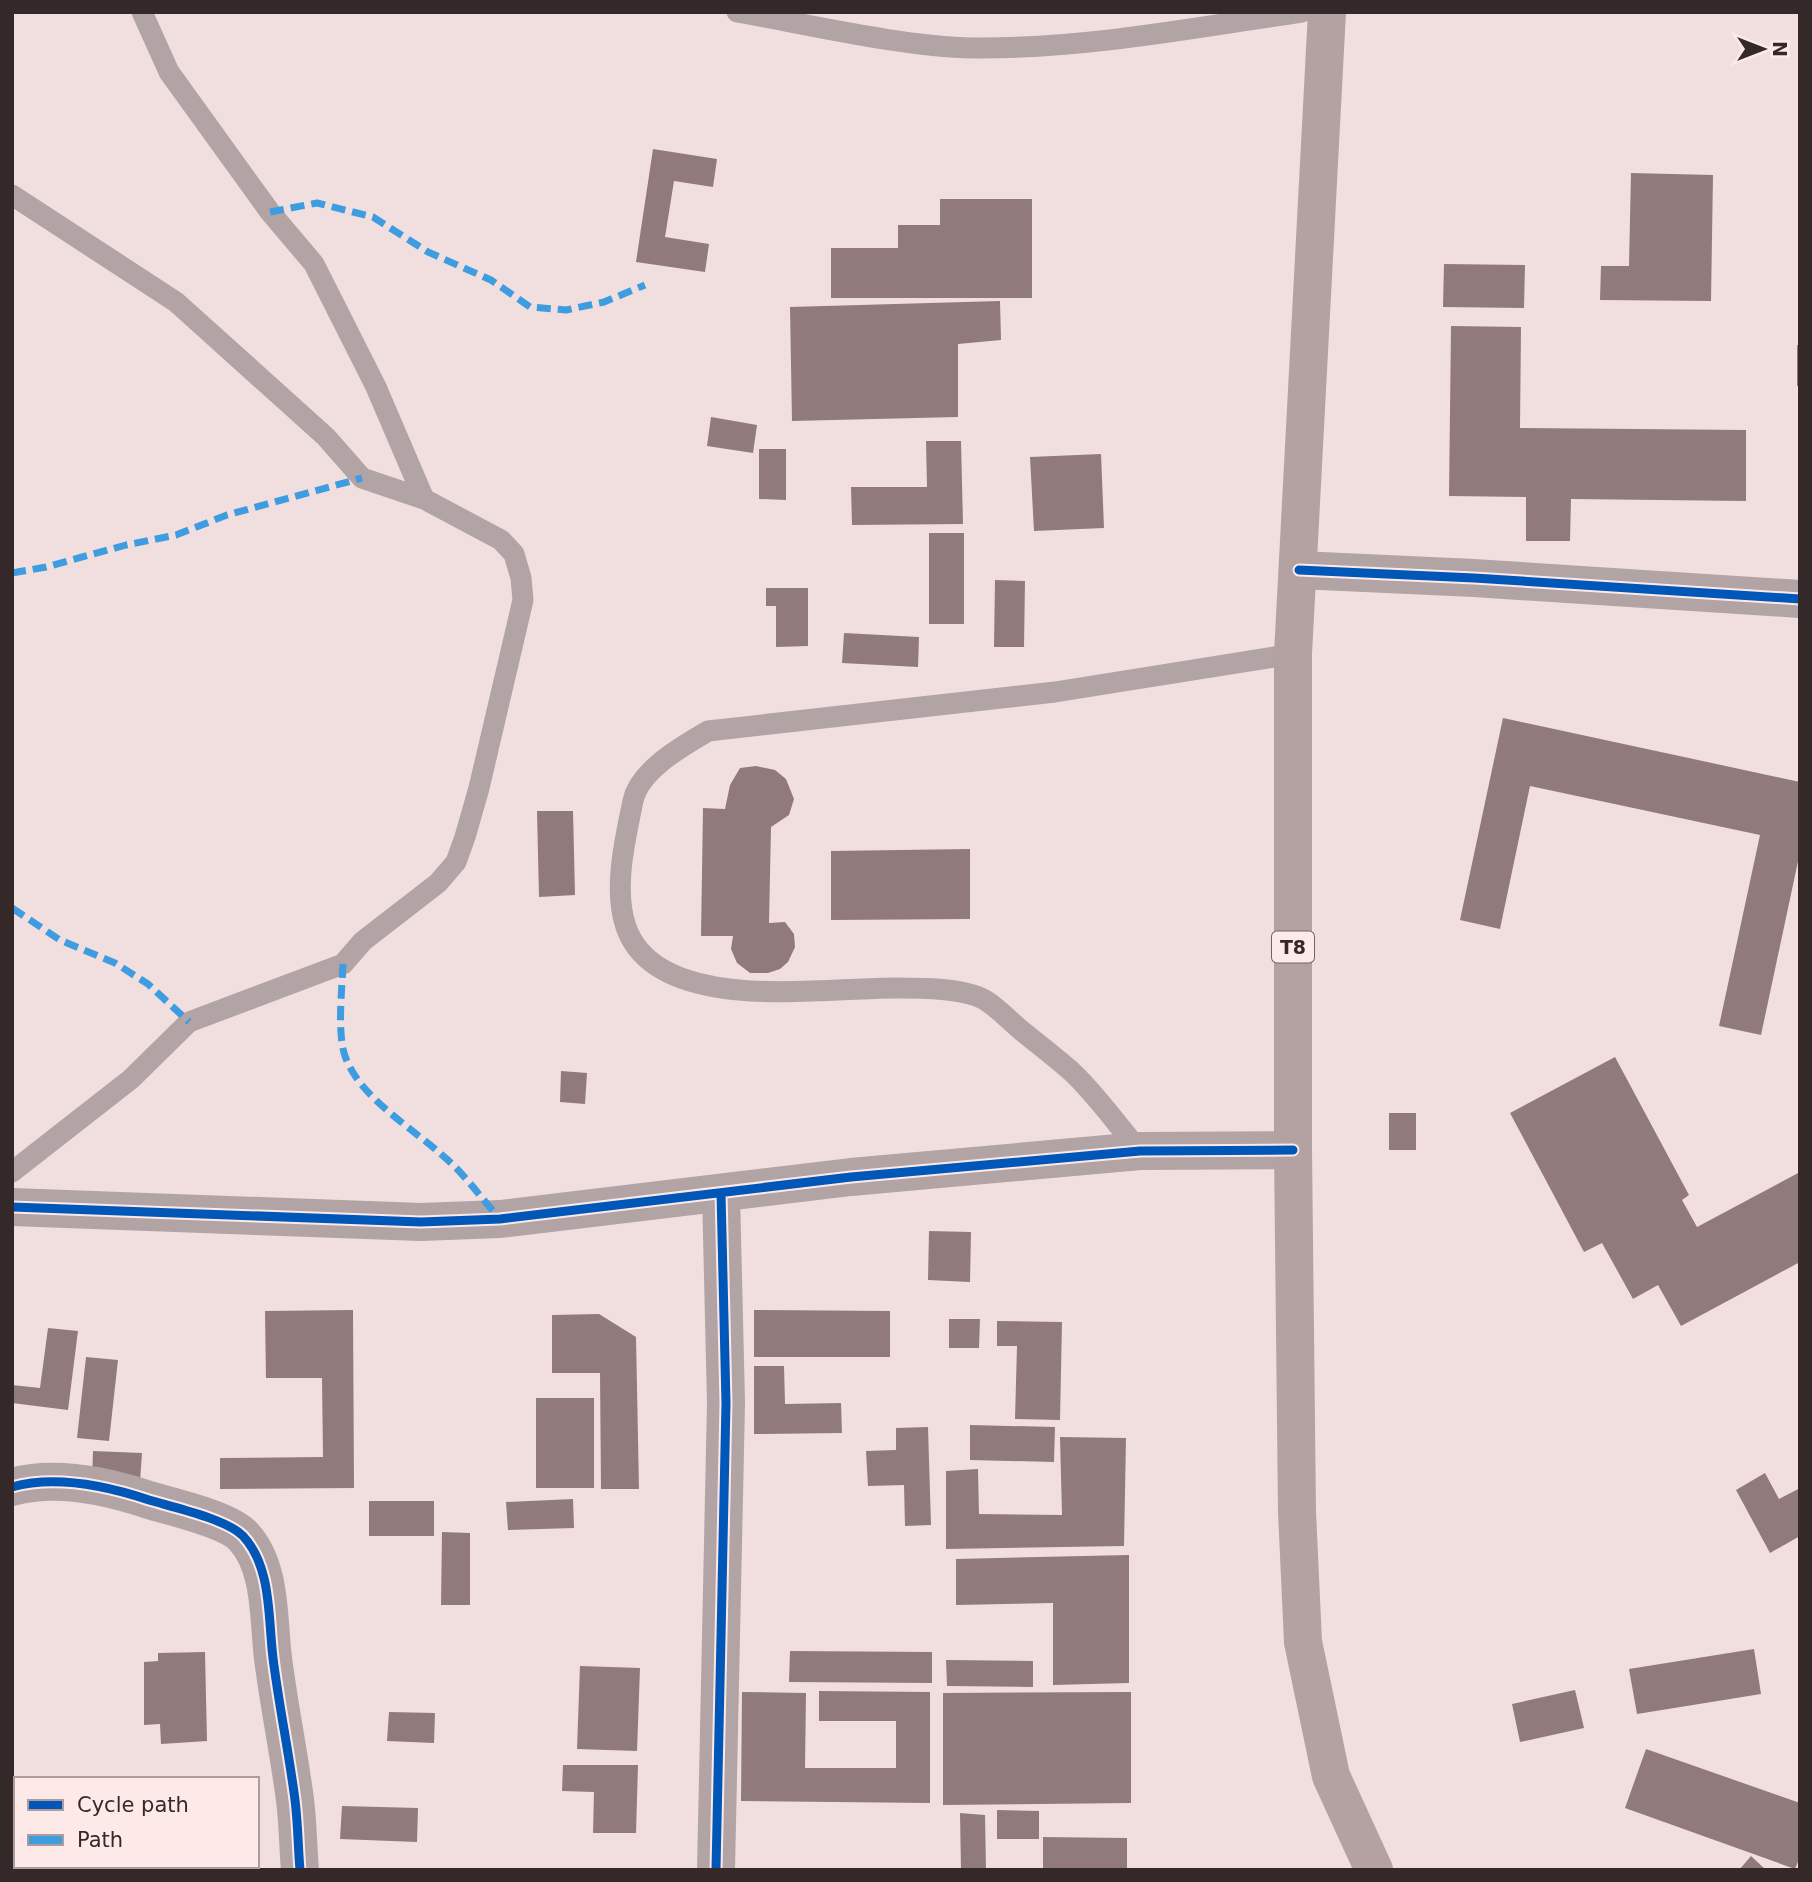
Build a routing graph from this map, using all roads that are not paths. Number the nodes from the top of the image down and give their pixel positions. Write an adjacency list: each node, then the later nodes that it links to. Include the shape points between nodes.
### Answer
1 (142, 12): 6 (lane, via 169,72 270,212 314,264 376,387)
2 (737, 12): 3 (lane, via 909,42 973,48 1093,41)
3 (1302, 12)
4 (1327, 12): 7 (highway, T8)
5 (12, 195): 6 (lane, via 176,302 326,437 362,478)
6 (424, 499): 12 (lane, via 501,540 514,554 523,600 479,788 456,862 438,884 363,941 343,964 189,1022 131,1079)
7 (1299, 570): 8 (street); 9 (highway, T8)
8 (1800, 599)
9 (1293, 654): 10 (highway, T8); 11 (lane, via 1055,692 708,731 676,750 645,777 634,797 621,876 625,925 634,945 658,967 683,980 734,991 939,988 984,1000 1073,1073)
10 (1293, 1150): 11 (street); 18 (highway, T8, via 1303,1642 1331,1776)
11 (1140, 1151): 13 (street)
12 (12, 1172)
13 (721, 1193): 14 (street, via 500,1219 421,1222); 17 (street, via 726,1403)
14 (12, 1207)
15 (12, 1487): 16 (street, via 58,1482 136,1496 228,1525 256,1553 295,1801)
16 (300, 1870)
17 (716, 1870)
18 (1374, 1870)

